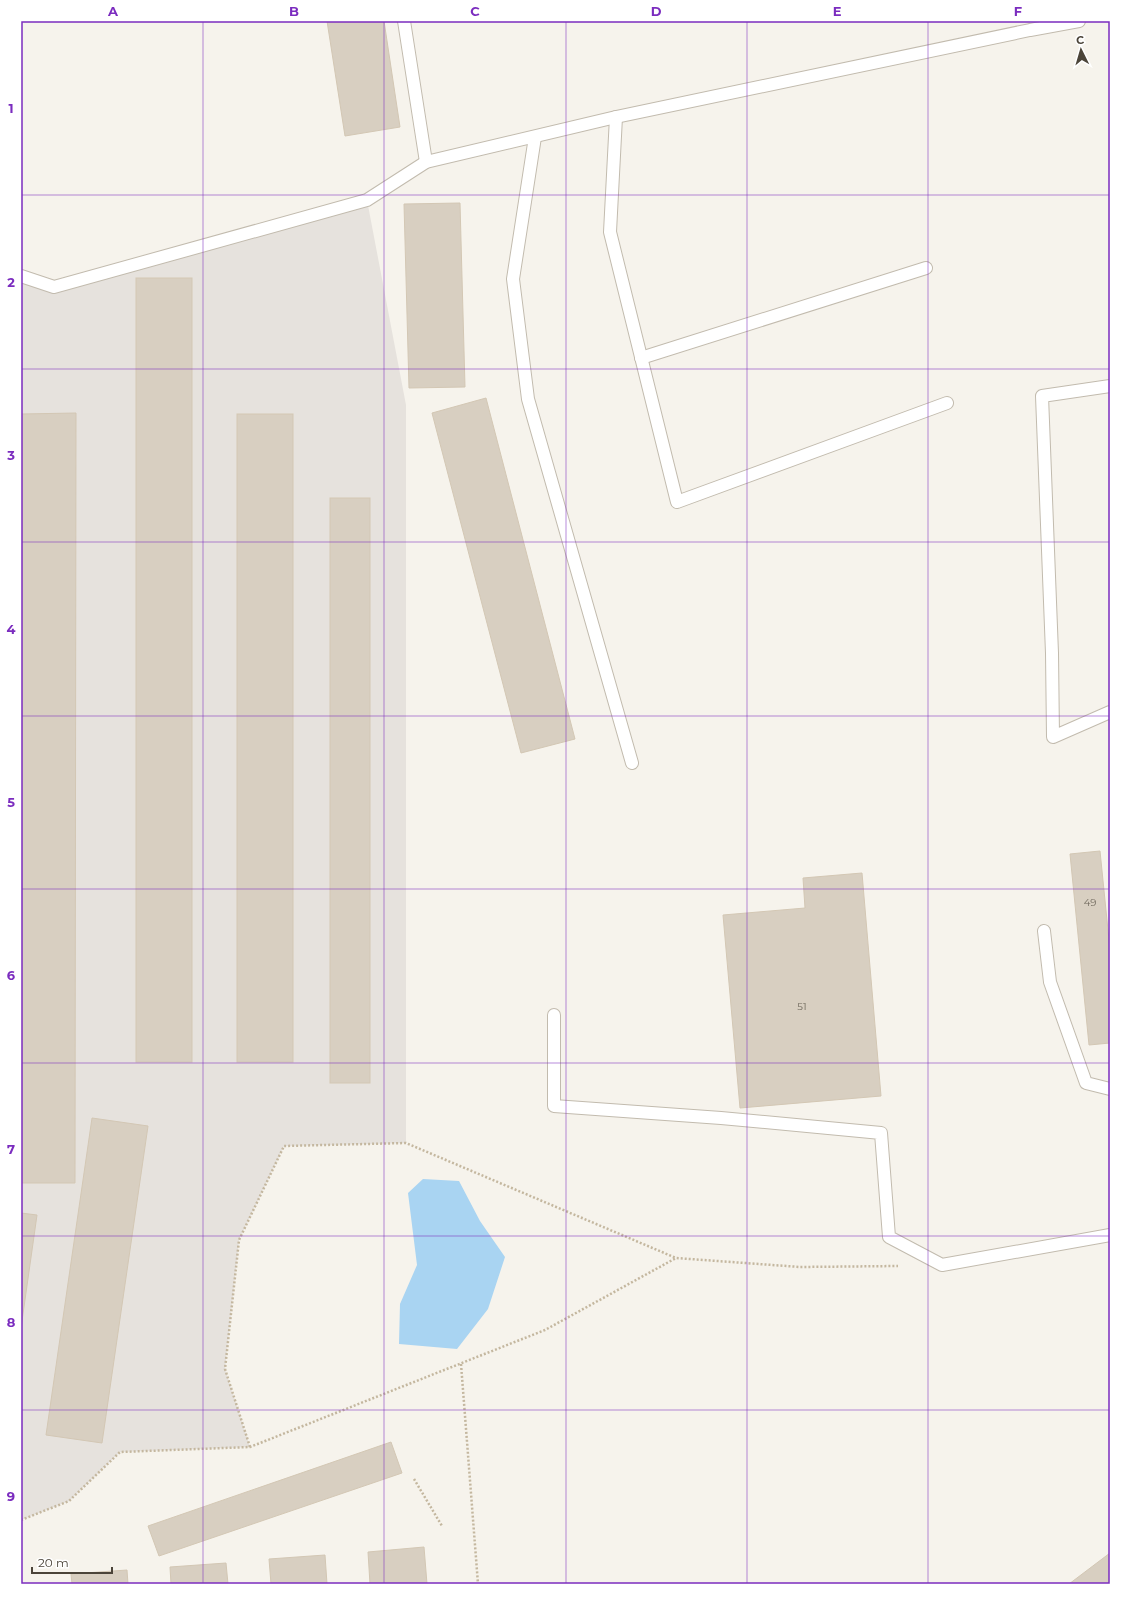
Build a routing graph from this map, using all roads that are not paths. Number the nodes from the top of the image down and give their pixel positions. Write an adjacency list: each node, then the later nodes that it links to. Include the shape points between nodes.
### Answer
1 (404, 21): 6 (lane)
2 (1079, 21): 3 (lane)
3 (1030, 25): 4 (lane)
4 (616, 117): 5 (lane); 9 (lane, via 610,232)
5 (535, 137): 6 (lane); 13 (lane, via 513,280 528,399)
6 (426, 162): 8 (lane, via 366,200 54,287)
7 (926, 268): 9 (lane)
8 (21, 276)
9 (641, 358): 11 (lane, via 677,502)
10 (1110, 386): 12 (lane, via 1042,396 1053,737)
11 (947, 403)
12 (1110, 712)
13 (632, 763)
14 (1044, 931): 16 (lane, via 1050,982 1086,1083)
15 (554, 1014): 17 (lane, via 554,1106 882,1133 889,1237 942,1265)
16 (1110, 1089)
17 (1110, 1235)

